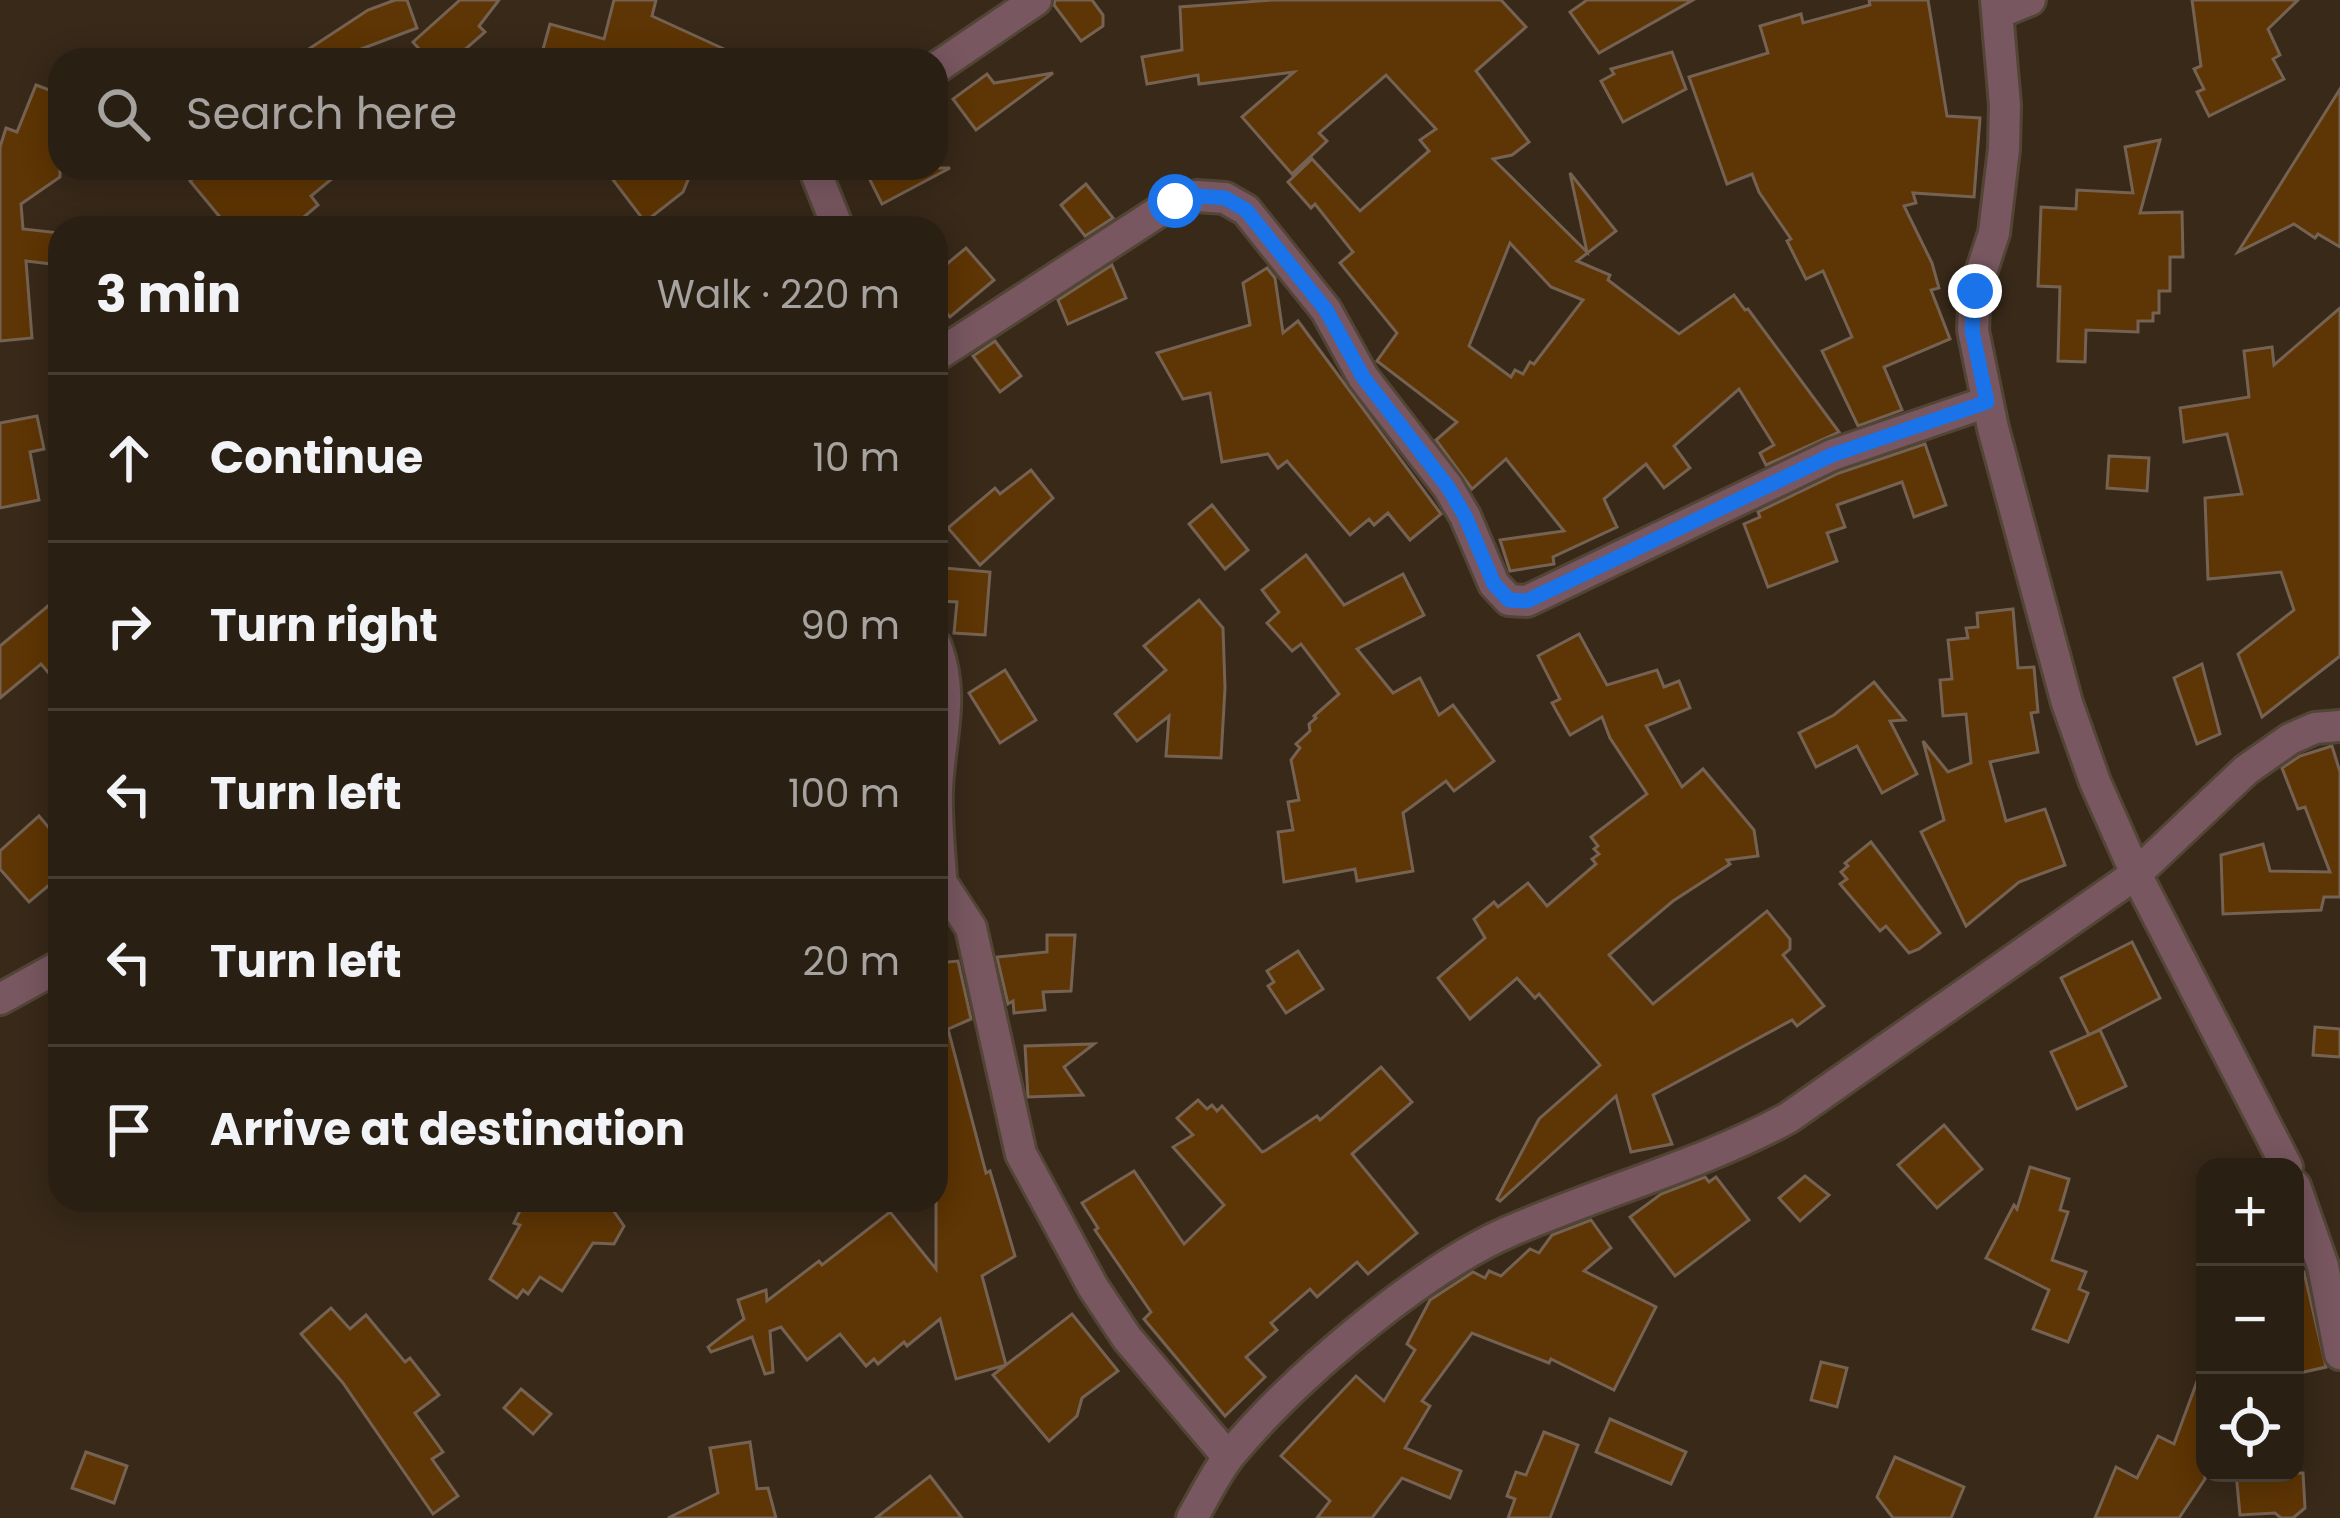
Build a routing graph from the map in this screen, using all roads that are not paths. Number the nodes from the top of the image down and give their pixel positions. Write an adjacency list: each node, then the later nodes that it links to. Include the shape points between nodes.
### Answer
1 (1036, 0): 4 (street)
2 (2030, 0): 3 (street)
3 (1997, 6): 8 (street, via 2004,149 1972,330)
4 (948, 60)
5 (819, 180): 6 (street)
6 (833, 216)
7 (948, 348): 8 (street, via 1175,201 1225,198 1246,210 1326,310 1363,377 1448,487 1494,584 1509,600 1527,601 1832,455)
8 (1987, 402): 10 (street, via 2067,703)
9 (2340, 726): 10 (street, via 2290,739 2246,770)
10 (2136, 874): 14 (street); 17 (street, via 1788,1118 1452,1260 1304,1380)
11 (948, 892): 17 (street, via 971,928 1021,1154 1127,1338)
12 (48, 973): 13 (street)
13 (0, 999)
14 (2282, 1158)
15 (2304, 1212): 16 (street)
16 (2340, 1354)
17 (1228, 1457): 18 (street)
18 (1192, 1518)

